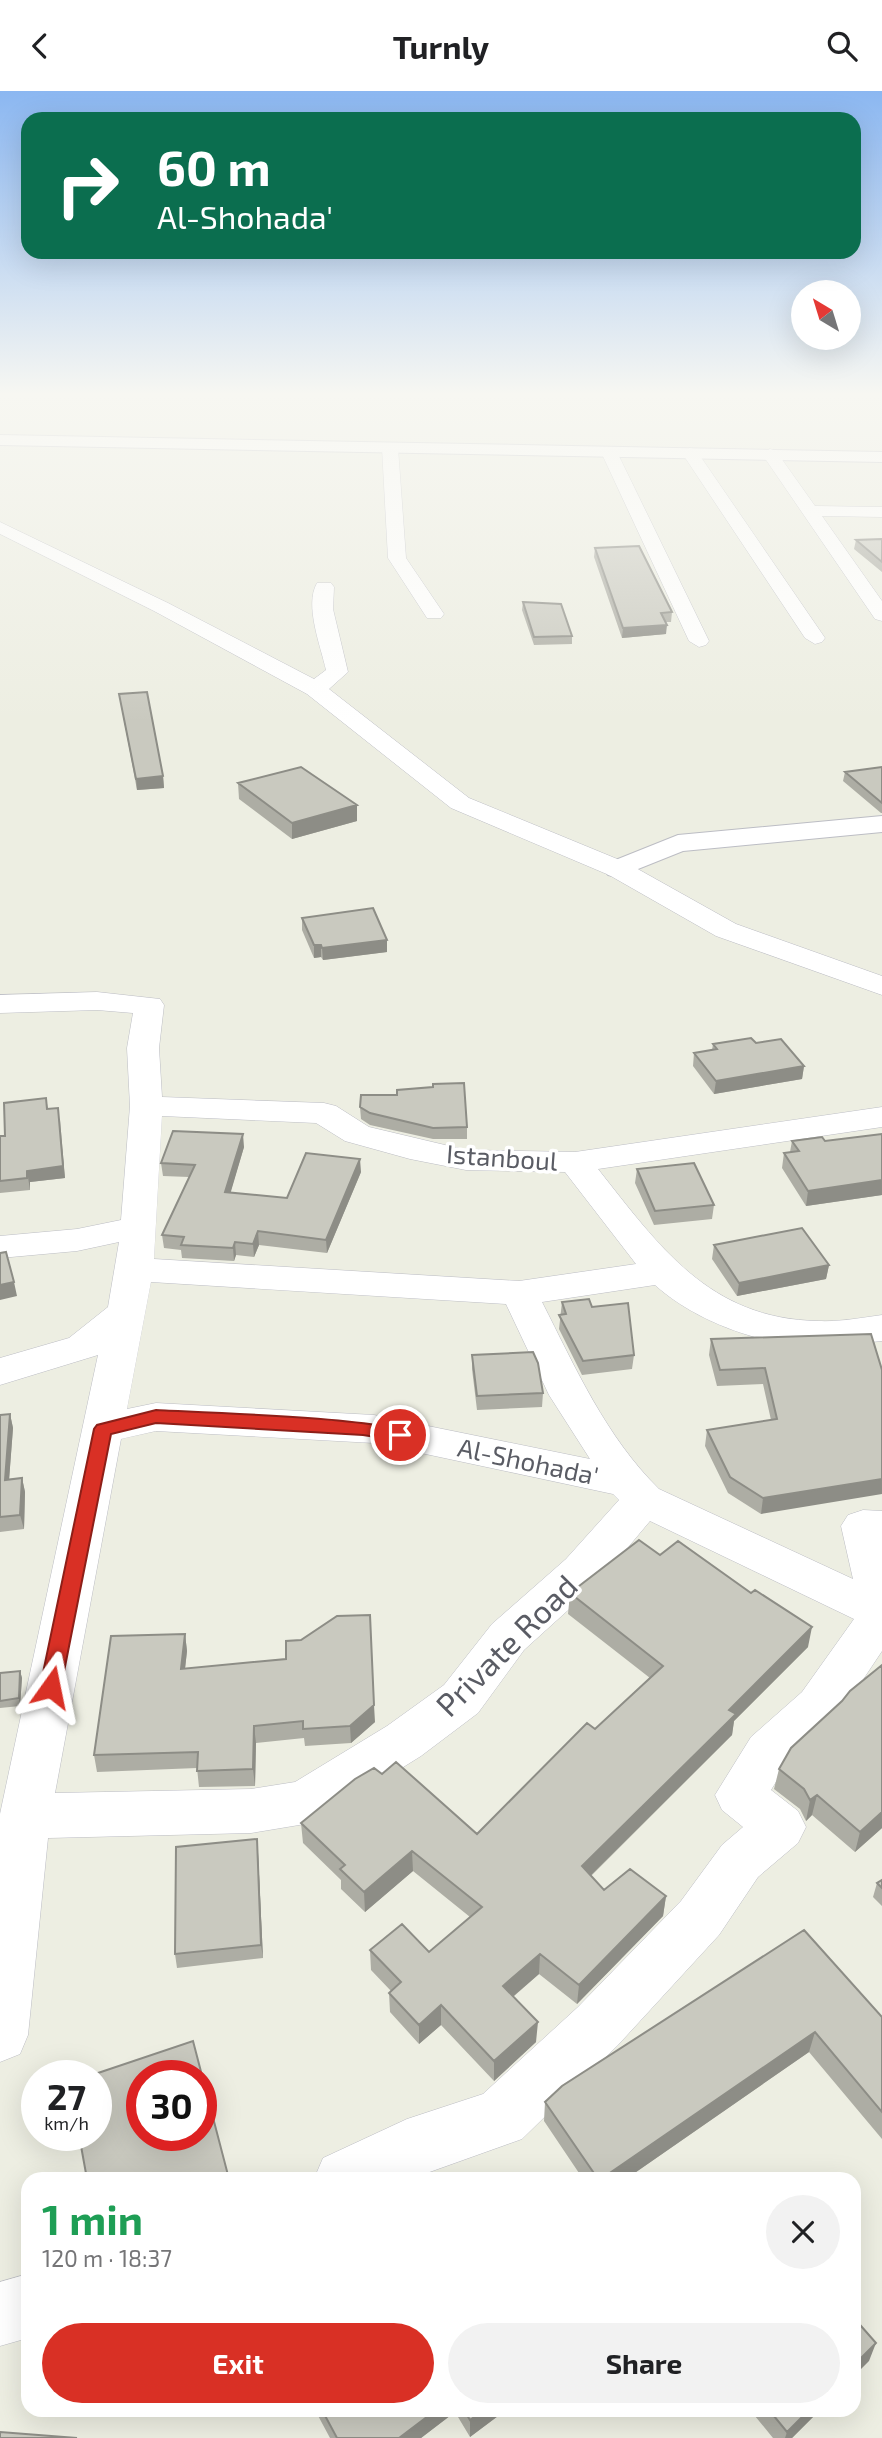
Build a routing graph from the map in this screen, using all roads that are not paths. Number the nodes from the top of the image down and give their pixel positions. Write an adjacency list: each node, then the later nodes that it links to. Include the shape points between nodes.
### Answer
1 (394, 504): 9 (street, via 397,558)
2 (633, 504): 12 (street)
3 (724, 504): 11 (street)
4 (804, 504): 5 (street)
5 (809, 511): 6 (street); 10 (street)
6 (882, 512)
7 (0, 527): 13 (street)
8 (324, 587): 13 (street, via 323,609 337,672)
9 (434, 614)
10 (882, 615)
11 (815, 638)
12 (699, 641)
13 (315, 689): 15 (street, via 460,803)
14 (882, 824): 15 (main road, via 678,843)
15 (618, 869): 16 (street, via 726,930)
16 (882, 986)
17 (0, 1004): 18 (street, via 97,1001 149,1005 143,1048)
18 (146, 1106): 20 (street, Istanboul, via 322,1113 357,1133 466,1160); 21 (street)
19 (882, 1117): 20 (street)
20 (575, 1162): 24 (street, Istanboul)
21 (139, 1227): 22 (street, via 77,1240); 23 (street)
22 (0, 1247)
23 (135, 1269): 25 (street); 26 (street)
24 (663, 1272): 25 (street); 27 (street, Istanboul, via 692,1297 716,1309 800,1333)
25 (519, 1293): 30 (street, via 569,1395)
26 (127, 1312): 28 (street, via 83,1347); 29 (street)
27 (882, 1328)
28 (0, 1372)
29 (103, 1429): 30 (street, Al-Shohada', via 156,1416 374,1429); 34 (street)
30 (635, 1491): 33 (street, Al-Shohada'); 34 (street, Private Road, via 582,1571 508,1637 461,1699 404,1741 305,1802 251,1811)
31 (882, 1527): 32 (street, via 863,1526)
32 (882, 1606)
33 (882, 1613): 36 (street, via 819,1706 768,1752 740,1795 780,1827 740,1861 700,1918 598,2027 501,2118 407,2149)
34 (25, 1816): 35 (street)
35 (0, 2035)
36 (359, 2172)
37 (21, 2308): 38 (street)
38 (0, 2314)

